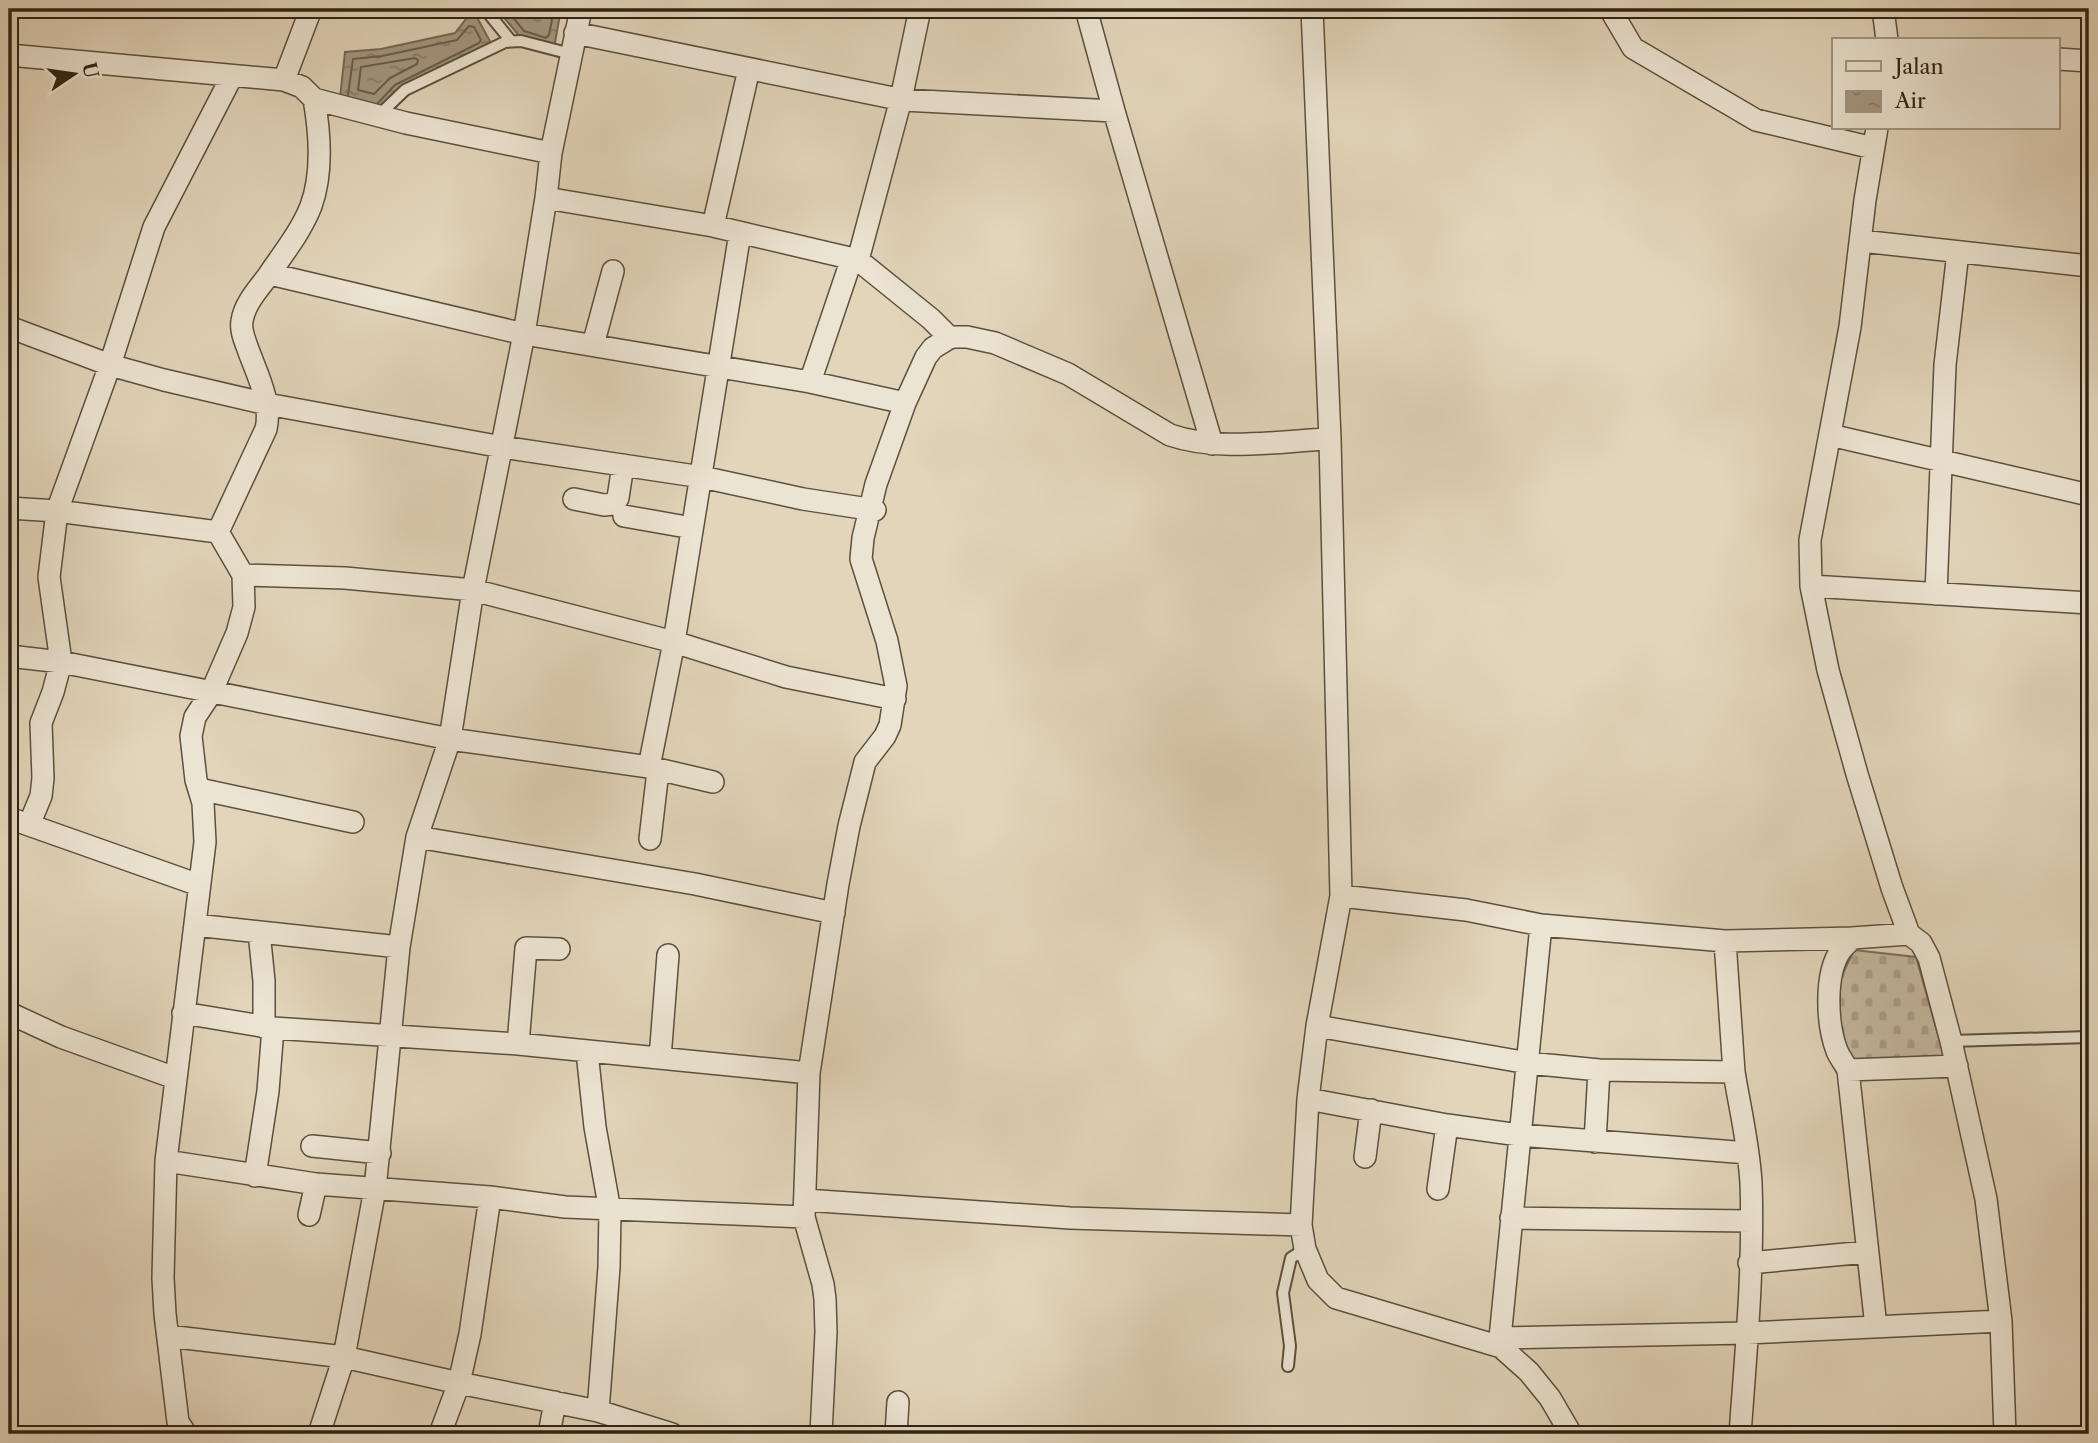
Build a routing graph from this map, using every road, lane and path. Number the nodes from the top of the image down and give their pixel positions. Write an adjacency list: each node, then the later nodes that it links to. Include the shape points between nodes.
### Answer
1 (311, 9): 18 (street)
2 (485, 9): 11 (lane)
3 (581, 9): 9 (street)
4 (920, 9): 20 (street)
5 (1086, 9): 21 (street)
6 (1312, 9): 44 (street)
7 (1610, 9): 23 (street, via 1633,48 1756,120)
8 (1883, 9): 10 (street)
9 (575, 33): 12 (street); 16 (street)
10 (1887, 38)
11 (511, 41): 12 (lane); 22 (lane, via 405,90)
12 (571, 54): 24 (street)
13 (9, 55): 17 (street)
14 (2060, 60): 15 (street)
15 (2089, 61)
16 (749, 69): 20 (street); 26 (street)
17 (232, 76): 18 (street); 38 (street, via 154,228)
18 (284, 80): 19 (street, via 302,87)
19 (314, 99): 22 (street); 33 (street, via 318,171 311,205)
20 (901, 99): 21 (street); 30 (street)
21 (1114, 111): 45 (street)
22 (379, 115): 24 (street)
23 (1875, 138): 28 (street)
24 (551, 153): 25 (street)
25 (546, 198): 26 (street); 35 (street)
26 (713, 226): 27 (street)
27 (740, 233): 30 (street); 39 (street)
28 (1861, 241): 29 (street); 43 (street)
29 (1958, 253): 31 (street); 47 (street)
30 (855, 259): 36 (street); 40 (street)
31 (2089, 266)
32 (613, 271): 37 (street)
33 (270, 274): 35 (street); 42 (street, via 251,298 242,321)
34 (9, 327): 38 (street)
35 (524, 334): 37 (street); 46 (street)
36 (950, 338): 41 (street, via 926,357); 45 (street, via 995,343 1068,374 1170,435)
37 (593, 345): 39 (street)
38 (110, 365): 42 (street); 54 (street)
39 (718, 367): 40 (street); 49 (street)
40 (810, 382): 41 (street)
41 (905, 403): 53 (street, via 876,484)
42 (267, 404): 46 (street); 57 (street, via 266,429)
43 (1830, 435): 47 (street); 59 (street, via 1810,540)
44 (1330, 439): 45 (street); 78 (street)
45 (1212, 444)
46 (502, 447): 48 (street); 60 (street)
47 (1940, 461): 50 (street); 61 (street)
48 (623, 465): 49 (street); 51 (street, via 613,504)
49 (702, 477): 53 (street); 56 (street)
50 (2089, 495)
51 (574, 499)
52 (9, 508): 54 (street)
53 (873, 509): 67 (street, via 861,559 887,641)
54 (57, 512): 57 (street); 65 (street, via 49,577)
55 (624, 516): 56 (street)
56 (692, 528): 63 (street)
57 (218, 532): 58 (street)
58 (243, 575): 60 (street, via 345,578); 66 (street, via 244,607 237,633)
59 (1811, 586): 61 (street); 83 (street, via 1857,774)
60 (473, 590): 63 (street); 68 (street)
61 (1936, 594): 62 (street)
62 (2089, 603)
63 (674, 642): 67 (street, via 786,677); 69 (street)
64 (9, 656): 65 (street)
65 (61, 662): 66 (street); 74 (street, via 41,723 41,796)
66 (211, 693): 68 (street); 71 (street, via 195,717 191,736)
67 (895, 699): 79 (street, via 885,737 864,762)
68 (450, 739): 69 (street); 75 (street)
69 (654, 769): 70 (street); 76 (street)
70 (713, 782)
71 (199, 789): 73 (street); 77 (street, via 205,842)
72 (9, 818): 74 (street)
73 (353, 822)
74 (29, 825): 77 (street)
75 (417, 837): 79 (street, via 695,884); 86 (street)
76 (650, 839)
77 (199, 885): 80 (street)
78 (1341, 896): 81 (street, via 1466,910); 91 (street)
79 (834, 913): 104 (street)
80 (195, 925): 82 (street); 90 (street)
81 (1541, 925): 85 (street); 99 (street)
82 (259, 932): 86 (street); 92 (street)
83 (1909, 934): 84 (street); 95 (street, via 1921,943 1928,958)
84 (1852, 938): 85 (street); 102 (street, via 1836,960 1828,991 1831,1031)
85 (1726, 941): 103 (street)
86 (399, 947): 93 (street)
87 (559, 949): 96 (street, via 526,948)
88 (667, 955): 98 (street)
89 (9, 1013): 105 (street)
90 (183, 1013): 92 (street); 105 (street)
91 (1317, 1026): 99 (street); 106 (street)
92 (268, 1028): 93 (street); 116 (street, via 268,1091)
93 (390, 1037): 96 (street); 112 (street)
94 (2089, 1037): 95 (lane)
95 (1951, 1041): 100 (street)
96 (517, 1044): 97 (street)
97 (587, 1052): 98 (street); 122 (street)
98 (660, 1058): 104 (street)
99 (1528, 1063): 101 (street); 109 (street)
100 (1956, 1066): 102 (street); 130 (street, via 1986,1199)
101 (1599, 1070): 103 (street); 110 (street)
102 (1848, 1070): 128 (street)
103 (1734, 1072): 113 (street)
104 (809, 1073): 121 (street)
105 (175, 1078): 115 (street)
106 (1308, 1099): 107 (street); 126 (street)
107 (1371, 1110): 108 (street); 114 (street)
108 (1447, 1125): 109 (street); 119 (street)
109 (1518, 1135): 110 (street); 124 (street)
110 (1595, 1142): 113 (street)
111 (312, 1146): 112 (street)
112 (380, 1153): 118 (street)
113 (1748, 1153): 125 (street)
114 (1364, 1157)
115 (166, 1161): 116 (street); 133 (street, via 163,1278)
116 (255, 1175): 117 (street)
117 (316, 1184): 118 (street); 123 (street)
118 (375, 1189): 120 (street); 135 (street)
119 (1438, 1189)
120 (490, 1197): 122 (street); 137 (street)
121 (805, 1209): 122 (street); 126 (street); 146 (street, via 825,1299)
122 (610, 1211): 140 (street)
123 (309, 1215)
124 (1511, 1218): 125 (street); 134 (street)
125 (1751, 1221): 129 (street)
126 (1301, 1225): 127 (street)
127 (1305, 1249): 134 (street, via 1318,1280 1336,1298); 136 (lane, via 1291,1258 1283,1292)
128 (1867, 1252): 129 (street); 131 (street)
129 (1749, 1263): 132 (street)
130 (2001, 1321): 131 (street); 150 (street)
131 (1876, 1327): 132 (street)
132 (1747, 1333): 134 (street); 149 (street)
133 (168, 1336): 135 (street); 141 (street, via 178,1422)
134 (1501, 1342): 148 (street, via 1543,1389)
135 (344, 1357): 137 (street); 142 (street)
136 (1288, 1367)
137 (459, 1383): 138 (street); 143 (street)
138 (555, 1402): 140 (street); 144 (street)
139 (898, 1402): 147 (street)
140 (598, 1411): 145 (street)
141 (186, 1434)
142 (319, 1434)
143 (440, 1434)
144 (549, 1434)
145 (672, 1434)
146 (821, 1434)
147 (896, 1434)
148 (1571, 1434)
149 (1740, 1434)
150 (2005, 1434)

